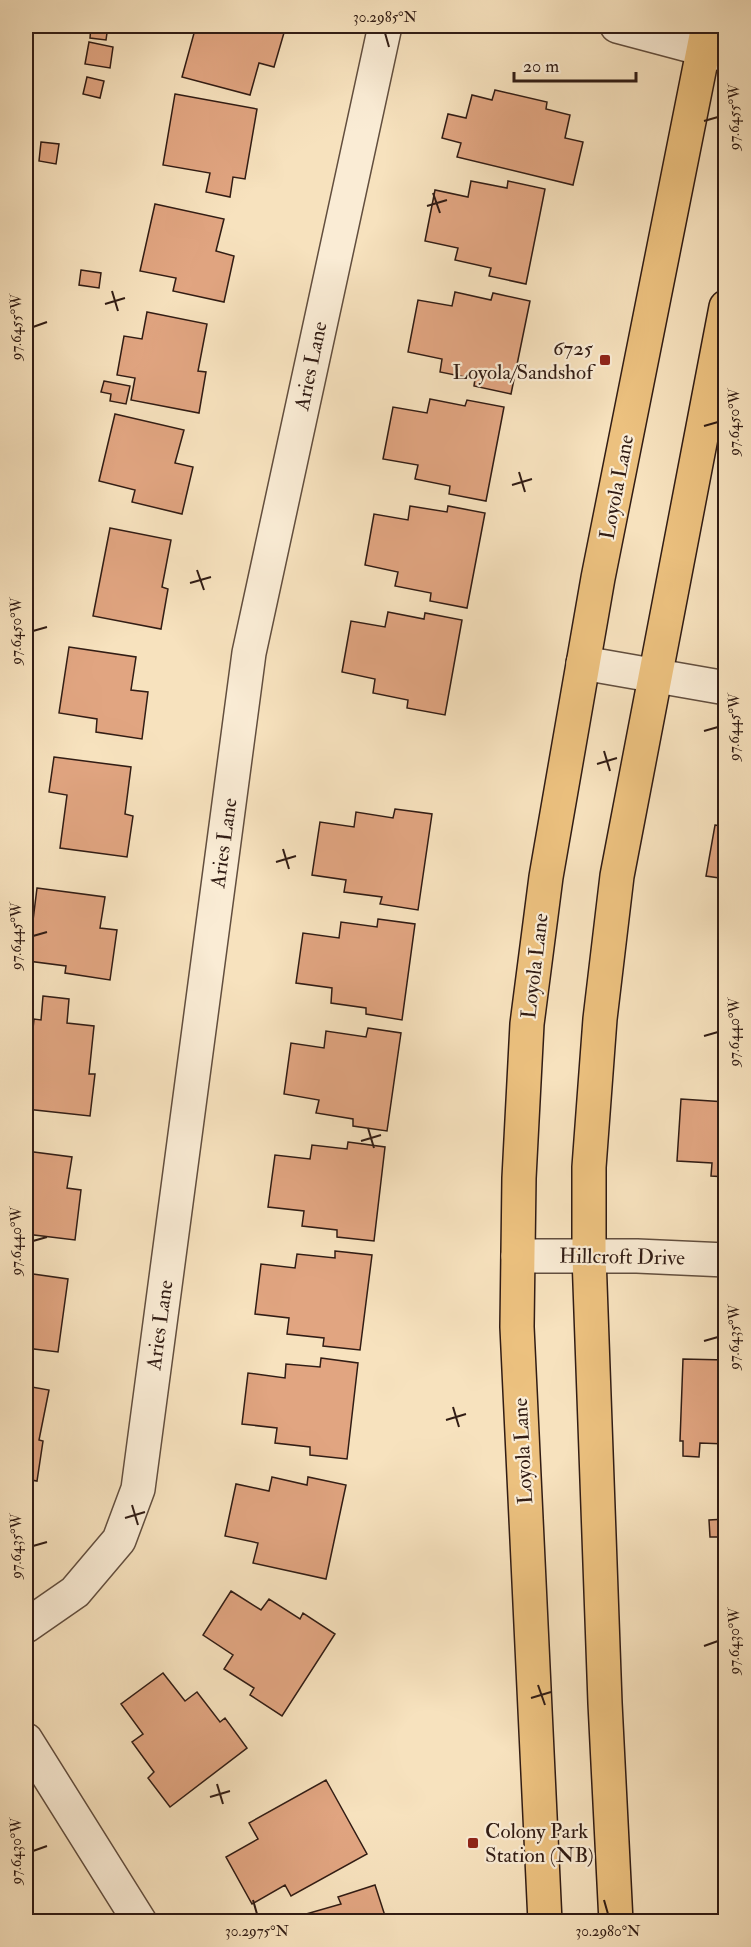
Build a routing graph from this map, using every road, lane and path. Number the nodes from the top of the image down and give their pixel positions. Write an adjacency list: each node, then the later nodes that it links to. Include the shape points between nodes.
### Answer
1 (385, 26): 11 (street, Aries Lane, via 249,653 138,1489 119,1540 75,1592)
2 (617, 26): 3 (street)
3 (712, 43): 5 (main road, Loyola Lane)
4 (726, 307): 6 (main road)
5 (583, 663): 6 (street); 8 (main road, Loyola Lane, via 546,877 527,1024)
6 (656, 675): 7 (street); 9 (main road, via 617,876 589,1167)
7 (726, 688)
8 (518, 1256): 9 (street, Hillcroft Drive); 14 (main road, Loyola Lane, via 517,1327)
9 (589, 1256): 10 (street, Hillcroft Drive); 15 (main road)
10 (726, 1260)
11 (26, 1626)
12 (26, 1740): 13 (street)
13 (140, 1922)
14 (545, 1922)
15 (616, 1922)

